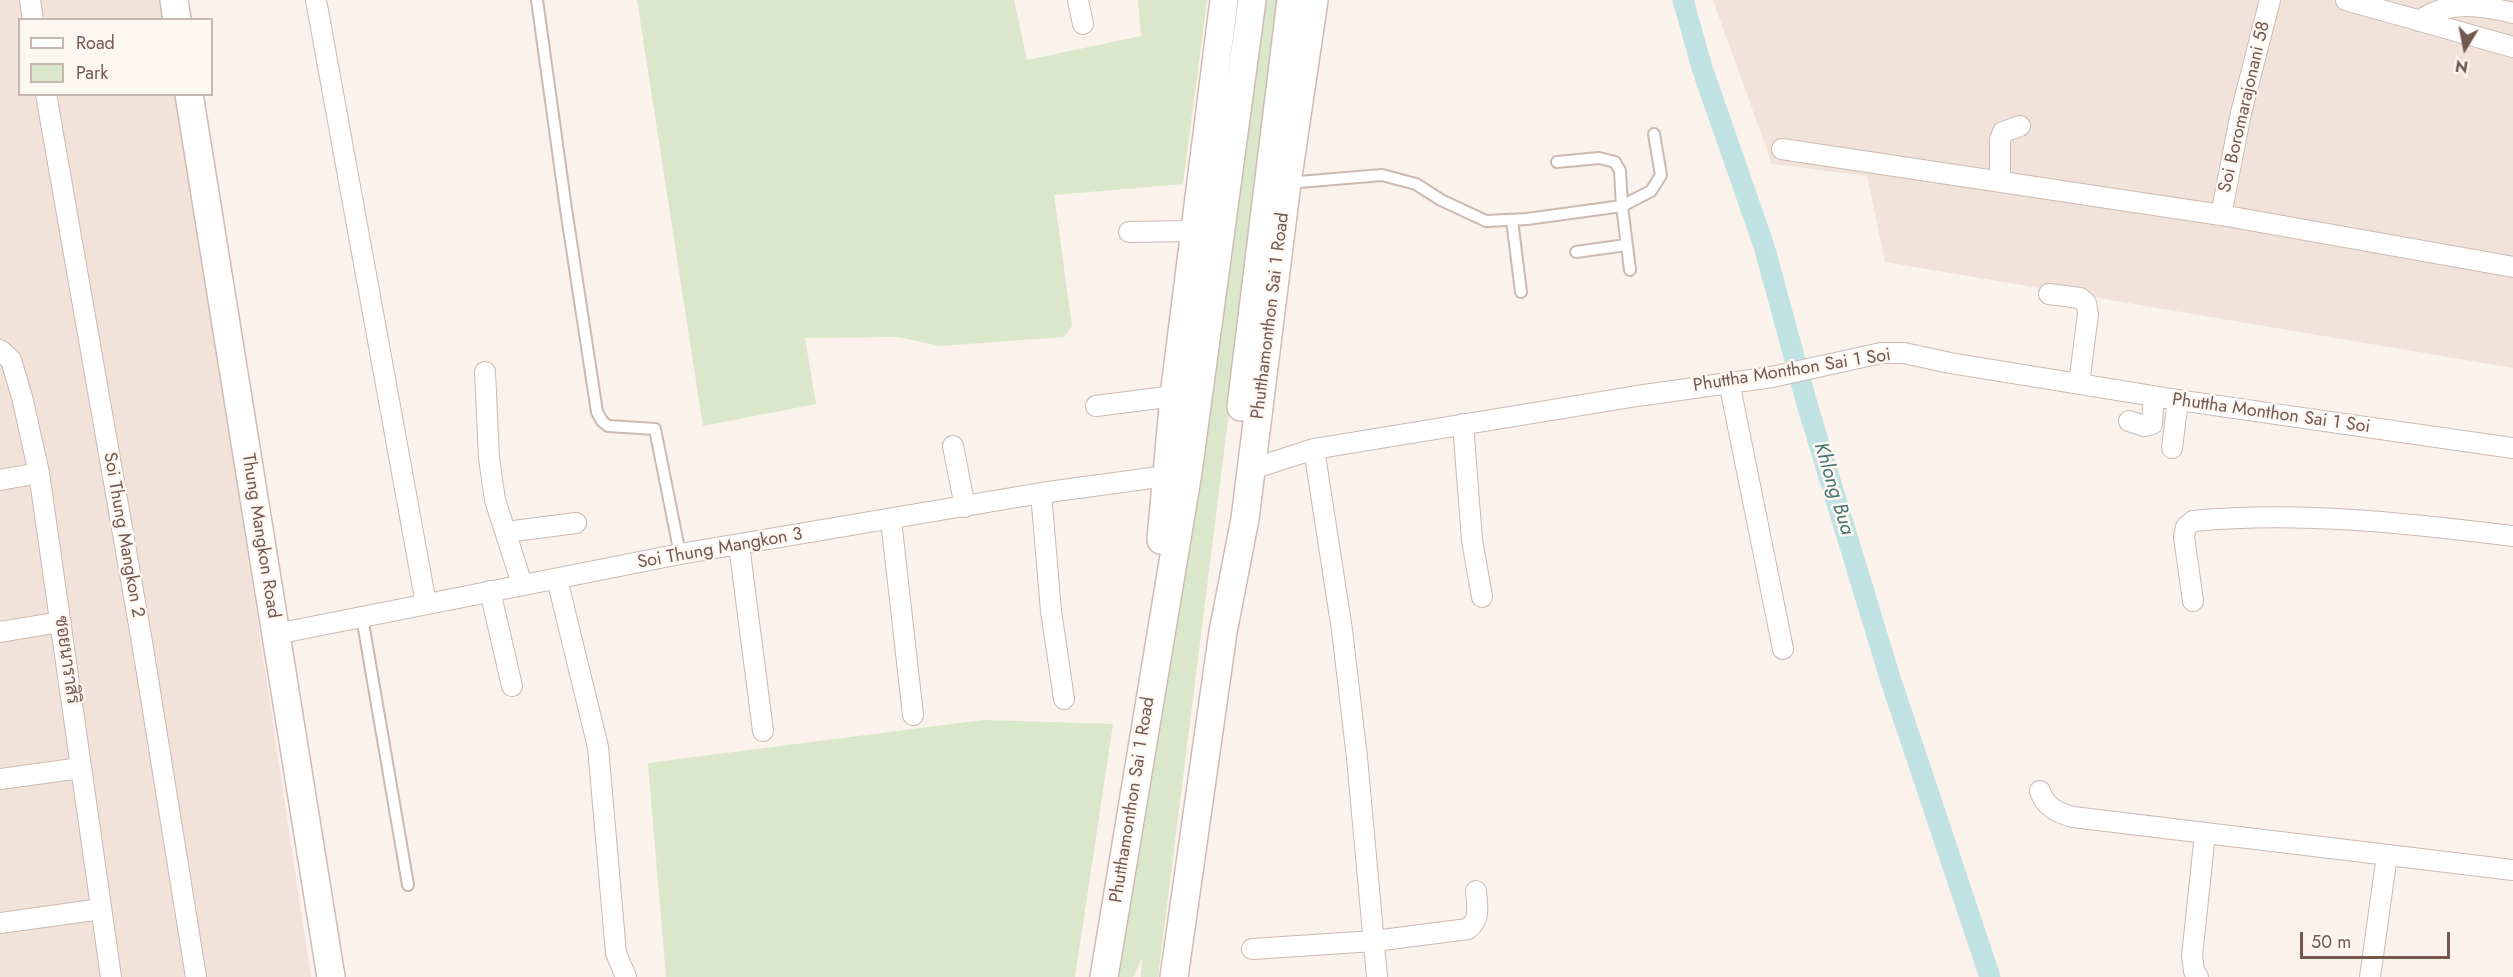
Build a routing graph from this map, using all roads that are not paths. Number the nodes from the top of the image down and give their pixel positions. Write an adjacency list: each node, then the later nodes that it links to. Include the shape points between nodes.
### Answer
1 (174, 0): 12 (main road)
2 (316, 0): 66 (street)
3 (537, 0): 60 (lane, via 597,412 608,426 655,429)
4 (1078, 0): 14 (street)
5 (1224, 0): 27 (main road, Phutthamonthon Sai 1 Road)
6 (1252, 0): 69 (main road, Phutthamonthon Sai 1 Road, via 1188,472)
7 (1291, 0): 22 (main road, Phutthamonthon Sai 1 Road)
8 (1314, 0): 22 (main road, Phutthamonthon Sai 1 Road)
9 (2270, 0): 25 (street, Soi Boromarajonani 58, via 2241,112)
10 (2346, 0): 13 (street)
11 (2513, 13): 13 (street, via 2481,5 2453,5)
12 (177, 18)
13 (2420, 21): 15 (street)
14 (1083, 24)
15 (2513, 47)
16 (46, 96): 91 (street, Soi Thung Mangkon 2)
17 (189, 96): 72 (main road, Thung Mangkon Road)
18 (2020, 126): 23 (street, via 2004,132 2000,140)
19 (1654, 134): 24 (lane, via 1661,176 1651,191)
20 (1782, 149): 23 (street)
21 (1557, 162): 24 (lane, via 1599,158 1615,162 1620,171)
22 (1278, 177): 26 (lane, via 1382,175 1416,184 1486,221); 49 (main road, Phutthamonthon Sai 1 Road); 71 (main road, Phutthamonthon Sai 1 Road, via 1230,495)
23 (2000, 182): 25 (street)
24 (1622, 206): 26 (lane); 29 (lane)
25 (2221, 215): 31 (street)
26 (1512, 220): 33 (lane)
27 (1194, 231): 28 (street); 39 (main road, Phutthamonthon Sai 1 Road)
28 (1129, 232)
29 (1626, 245): 30 (lane); 32 (lane)
30 (1576, 252)
31 (2513, 267)
32 (1630, 270)
33 (1521, 292)
34 (2049, 294): 38 (street, via 2080,298 2086,303)
35 (0, 350): 50 (street, ซอยนาราสิริ, via 11,360 20,388)
36 (485, 372): 57 (street, via 491,474)
37 (1729, 382): 38 (street, Phuttha Monthon Sai 1 Soi, via 1772,377 1881,353 1904,353); 44 (street, Phuttha Monthon Sai 1 Soi); 73 (street)
38 (2079, 384): 40 (street, Phuttha Monthon Sai 1 Soi)
39 (1174, 396): 42 (street); 51 (main road, Phutthamonthon Sai 1 Road)
40 (2154, 396): 41 (street, Phuttha Monthon Sai 1 Soi); 43 (street, via 2152,424)
41 (2178, 400): 46 (street); 47 (street, Phuttha Monthon Sai 1 Soi)
42 (1096, 405)
43 (2129, 422)
44 (1463, 424): 48 (street, Phuttha Monthon Sai 1 Soi); 64 (street, via 1472,540)
45 (953, 446): 54 (street)
46 (2172, 448)
47 (2513, 448)
48 (1314, 449): 49 (street, Phuttha Monthon Sai 1 Soi); 88 (street, via 1342,630)
49 (1252, 469): 71 (main road, Phutthamonthon Sai 1 Road)
50 (39, 474): 52 (street); 68 (street, ซอยนาราสิริ)
51 (1166, 476): 53 (street, Soi Thung Mangkon 3); 69 (main road, Phutthamonthon Sai 1 Road, via 1160,548)
52 (0, 480)
53 (1041, 493): 54 (street, Soi Thung Mangkon 3); 75 (street, via 1052,622)
54 (965, 507): 55 (street, Soi Thung Mangkon 3)
55 (891, 520): 59 (street, Soi Thung Mangkon 3); 76 (street)
56 (576, 523): 57 (street)
57 (506, 532): 62 (street)
58 (2513, 536): 65 (street, via 2348,519 2277,516 2193,521 2186,527 2184,537)
59 (739, 544): 60 (street, Soi Thung Mangkon 3); 77 (street)
60 (680, 554): 61 (street, Soi Thung Mangkon 3)
61 (557, 579): 62 (street, Soi Thung Mangkon 3); 93 (street, via 598,747 616,953)
62 (522, 584): 63 (street, Soi Thung Mangkon 3)
63 (490, 591): 66 (street, Soi Thung Mangkon 3); 74 (street)
64 (1482, 597)
65 (2193, 601)
66 (426, 604): 67 (street, Soi Thung Mangkon 3)
67 (362, 617): 72 (street, Soi Thung Mangkon 3); 84 (lane)
68 (61, 622): 70 (street); 78 (street, ซอยนาราสิริ)
69 (1162, 622): 94 (main road, Phutthamonthon Sai 1 Road)
70 (0, 632)
71 (1223, 632): 95 (main road, Phutthamonthon Sai 1 Road)
72 (276, 634): 92 (main road, Thung Mangkon Road)
73 (1783, 649)
74 (512, 686)
75 (1064, 699)
76 (913, 716)
77 (764, 731)
78 (80, 768): 79 (street); 86 (street, ซอยนาราสิริ)
79 (0, 779)
80 (2040, 791): 81 (street, via 2051,807 2073,817)
81 (2205, 834): 82 (street); 97 (street, via 2192,956)
82 (2387, 855): 83 (street); 98 (street)
83 (2513, 870)
84 (408, 885)
85 (1476, 891): 88 (street, via 1477,916 1475,924 1468,928)
86 (102, 909): 87 (street); 90 (street, ซอยนาราสิริ)
87 (0, 923)
88 (1374, 941): 89 (street); 96 (street)
89 (1252, 949)
90 (111, 977)
91 (196, 977)
92 (331, 977)
93 (626, 977)
94 (1104, 977)
95 (1174, 977)
96 (1377, 977)
97 (2198, 977)
98 (2370, 977)

